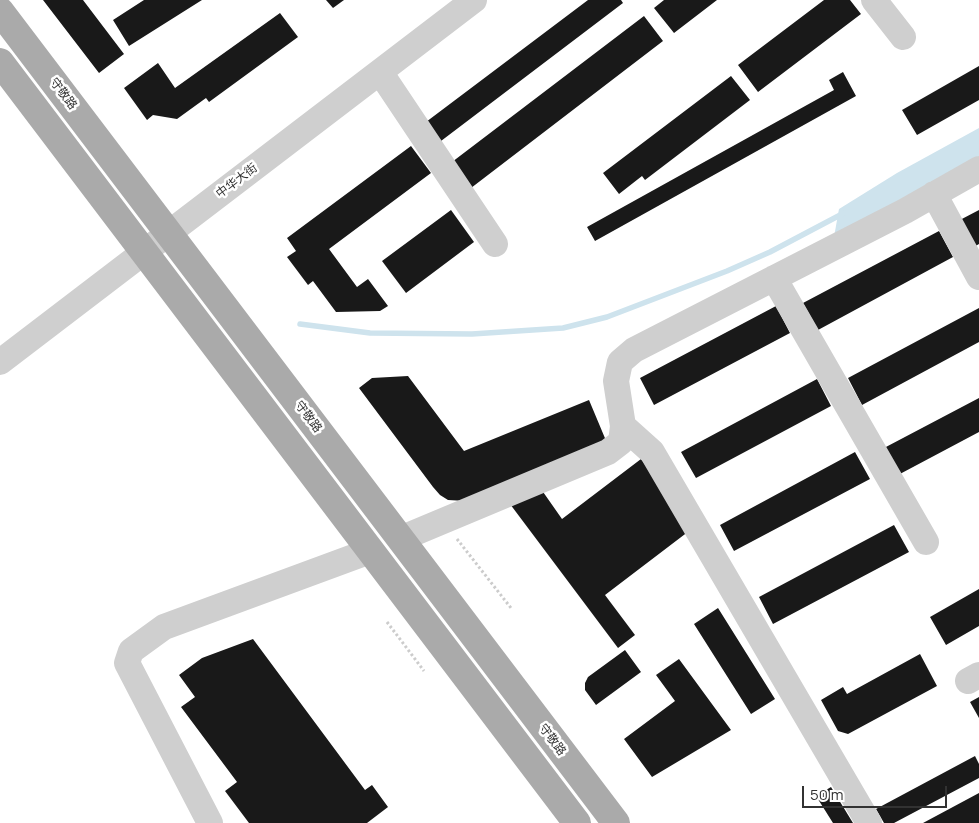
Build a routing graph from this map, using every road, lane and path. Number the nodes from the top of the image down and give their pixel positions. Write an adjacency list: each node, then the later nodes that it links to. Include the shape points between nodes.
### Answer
1 (444, 0): 10 (street, 中华大街)
2 (474, 0): 7 (street, 中华大街)
3 (874, 0): 5 (street)
4 (0, 11): 10 (main road, 守敬路)
5 (903, 37)
6 (0, 62): 12 (main road)
7 (380, 72): 10 (street, 中华大街); 11 (street)
8 (979, 169): 9 (street)
9 (934, 194): 13 (street); 14 (street)
10 (163, 226): 12 (street, 中华大街); 18 (main road, 守敬路)
11 (494, 244)
12 (139, 245): 15 (street, 中华大街); 16 (street, 中华大街); 20 (main road)
13 (979, 277)
14 (774, 278): 17 (street, via 634,350 620,362 616,381); 19 (street)
15 (0, 339)
16 (0, 362)
17 (623, 426): 18 (street, via 621,442 597,458); 28 (street, via 652,452)
18 (400, 539): 27 (main road, 守敬路)
19 (926, 542)
20 (370, 551): 25 (street, via 164,627 132,651 127,664); 26 (main road)
21 (473, 559): 22 (path)
22 (511, 608)
23 (387, 622): 24 (path)
24 (424, 671)
25 (210, 823)
26 (576, 823)
27 (616, 823)
28 (869, 823)

